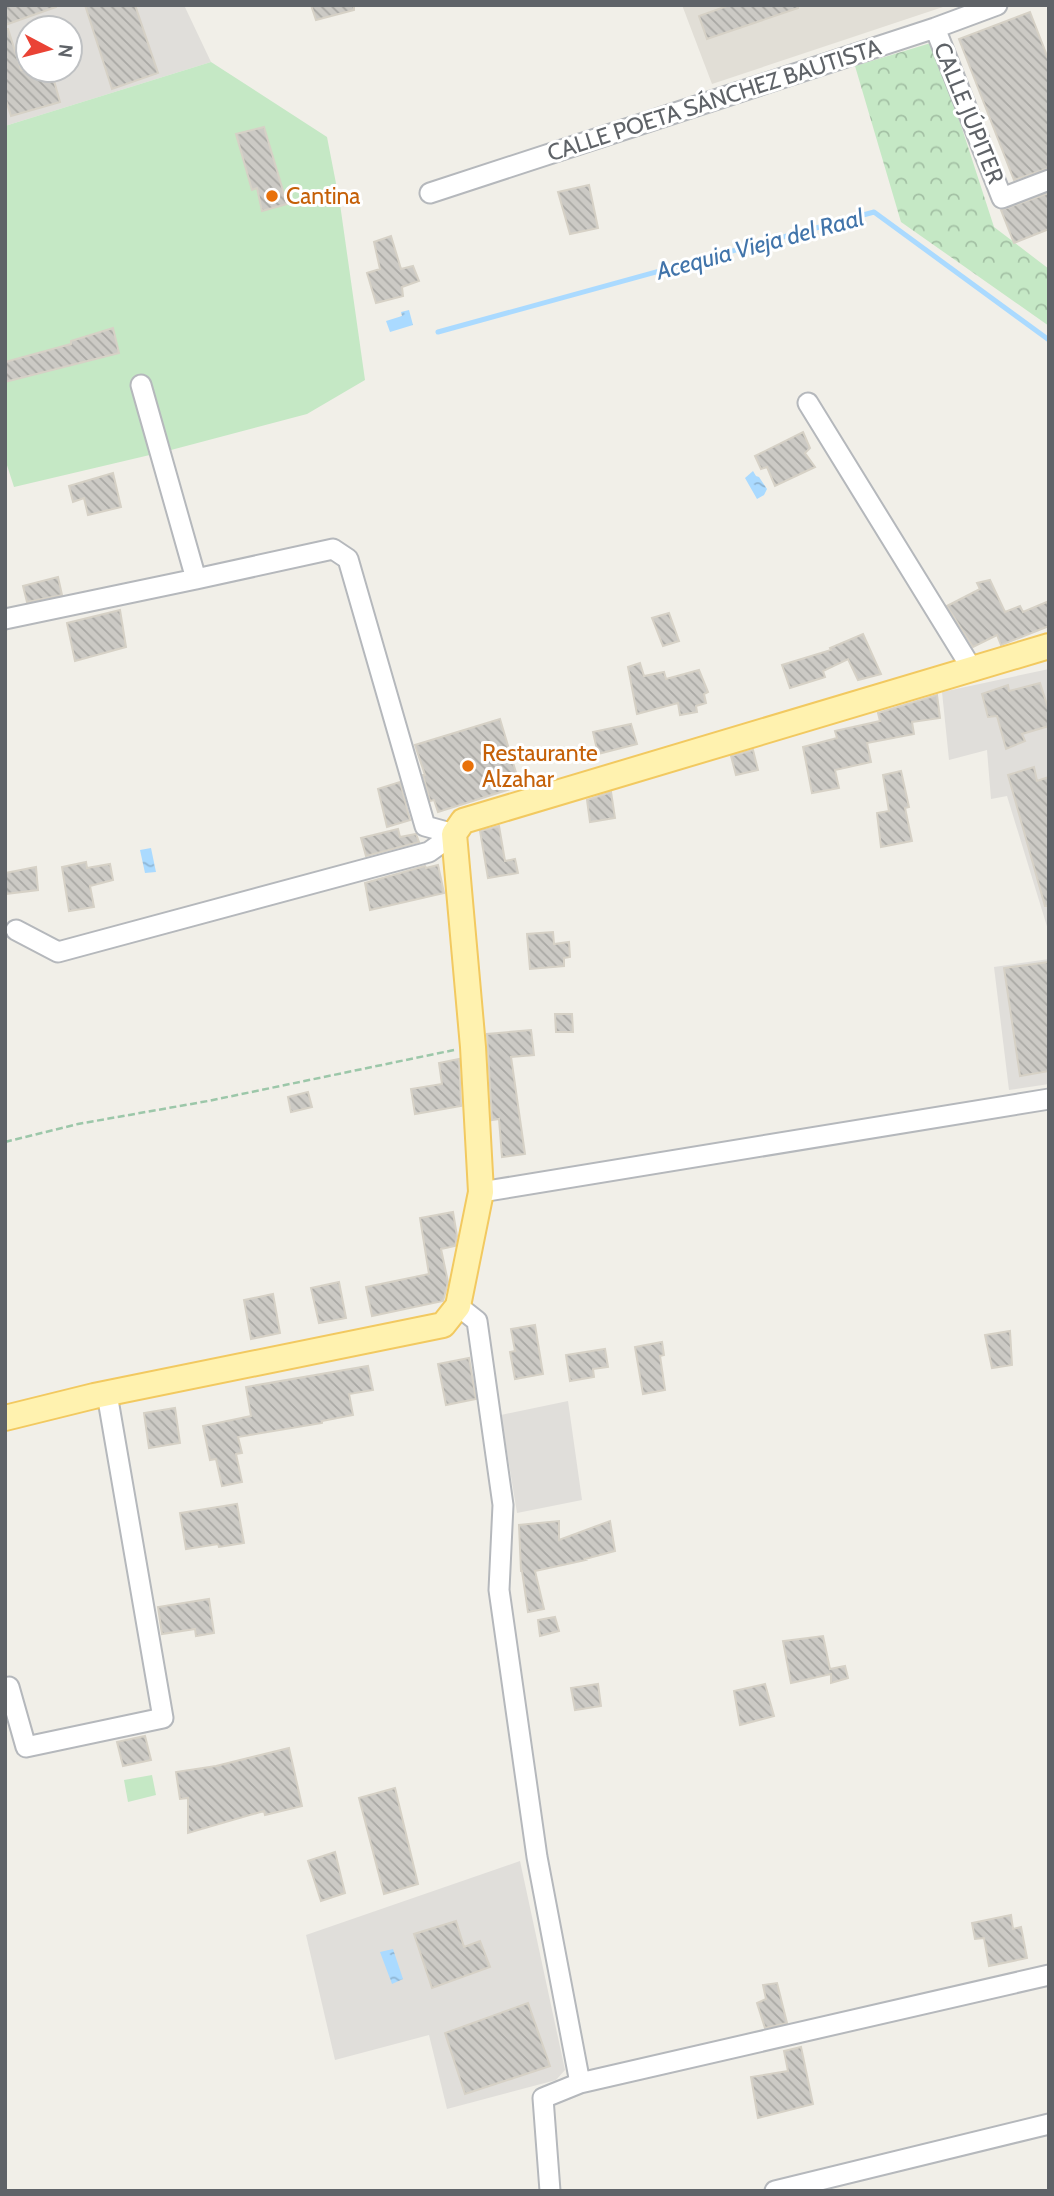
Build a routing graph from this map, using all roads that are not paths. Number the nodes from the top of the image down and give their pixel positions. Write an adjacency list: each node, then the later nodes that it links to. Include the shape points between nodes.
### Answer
1 (997, 5): 2 (street, CALLE POETA SÁNCHEZ BAUTISTA)
2 (935, 28): 3 (street, CALLE JÚPITER, via 1002,198); 4 (street, CALLE POETA SÁNCHEZ BAUTISTA)
3 (1049, 180)
4 (430, 193)
5 (141, 386): 7 (street)
6 (808, 403): 10 (street)
7 (196, 579): 8 (street); 11 (street, via 333,549 348,559 425,826)
8 (5, 619)
9 (1049, 646): 10 (main road)
10 (972, 669): 11 (main road, via 463,821)
11 (454, 834): 12 (street, via 429,852 58,952); 14 (main road)
12 (16, 930)
13 (1049, 1099): 14 (street)
14 (481, 1192): 15 (main road)
15 (458, 1306): 16 (main road, via 443,1325); 20 (street, via 477,1321 503,1505 500,1603 537,1857)
16 (107, 1394): 17 (main road); 18 (street, via 163,1718 26,1747)
17 (5, 1418)
18 (9, 1687)
19 (1049, 1975): 20 (street)
20 (580, 2083): 22 (street, via 543,2098)
21 (1049, 2124): 23 (street)
22 (550, 2191)
23 (775, 2191)

